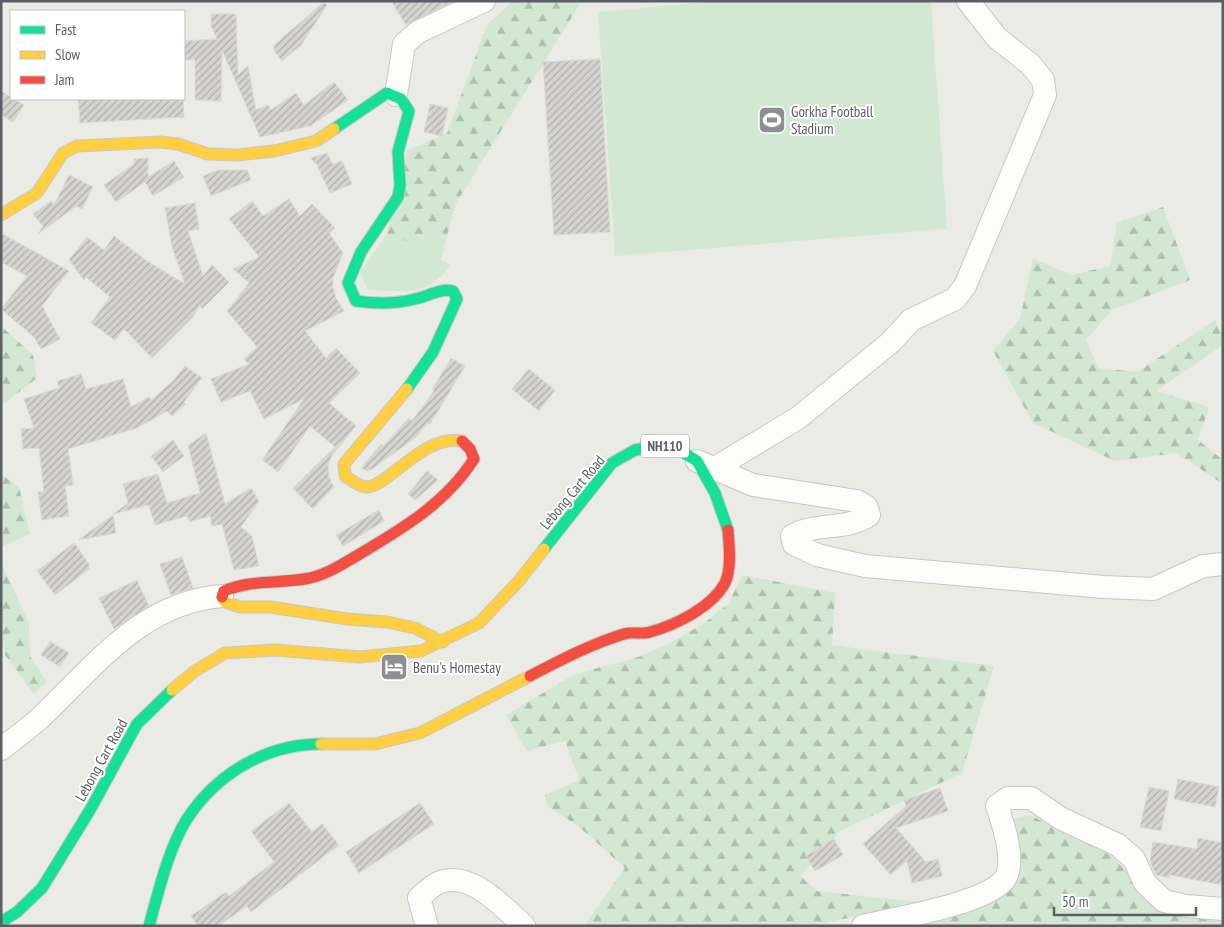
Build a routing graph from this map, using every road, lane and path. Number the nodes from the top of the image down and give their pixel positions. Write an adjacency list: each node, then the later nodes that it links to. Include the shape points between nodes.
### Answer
1 (484, 1): 3 (street, via 418,32 404,44)
2 (968, 1): 5 (street, via 997,38 1030,64 1042,80 1045,96 965,286 955,299 911,320 891,342 798,418)
3 (396, 95): 4 (main road, via 387,93 316,140 274,151 208,154 160,142 77,146 63,153 37,193); 7 (main road, via 405,103 409,113 398,152 397,168 402,182 393,208 364,247 354,268 348,283 351,294 356,301 369,304 433,296 443,289 453,291 457,299 433,352 415,379 344,464 345,476 361,486 377,484 406,461 446,440 461,440 470,448 474,460 468,471 433,505 404,528 335,568 311,578 237,584 224,591)
4 (1, 215)
5 (706, 465): 6 (street, via 753,484 857,501 866,506 869,516 861,521 802,530 792,536 794,544 817,555 865,566 1153,589 1203,566); 8 (main road, Lebong Cart Road / NH110, via 662,445 635,450 612,464 518,582 479,623); 12 (main road, NH110, via 727,525 730,554 725,582 710,601 688,616 649,633 626,633 576,652 420,733 375,744 303,744 258,756 217,783 187,819 164,872)
6 (1223, 564)
7 (222, 596): 8 (main road, via 225,602 240,607 270,607 387,622 415,628); 9 (street, via 204,598 160,613 118,641 38,720)
8 (443, 642): 11 (main road, Lebong Cart Road / NH110, via 420,651 360,657 275,650 225,653 195,671 166,694 137,724 42,888)
9 (1, 749)
10 (1223, 909): 15 (street, via 1164,901 1145,883 1134,859 1118,845 1060,818 1031,798 1008,798 997,806 1010,857 1005,879 984,895)
11 (1, 922)
12 (149, 926)
13 (427, 926): 14 (street, via 420,898 438,883 463,881 493,898)
14 (524, 926)
15 (863, 926)

